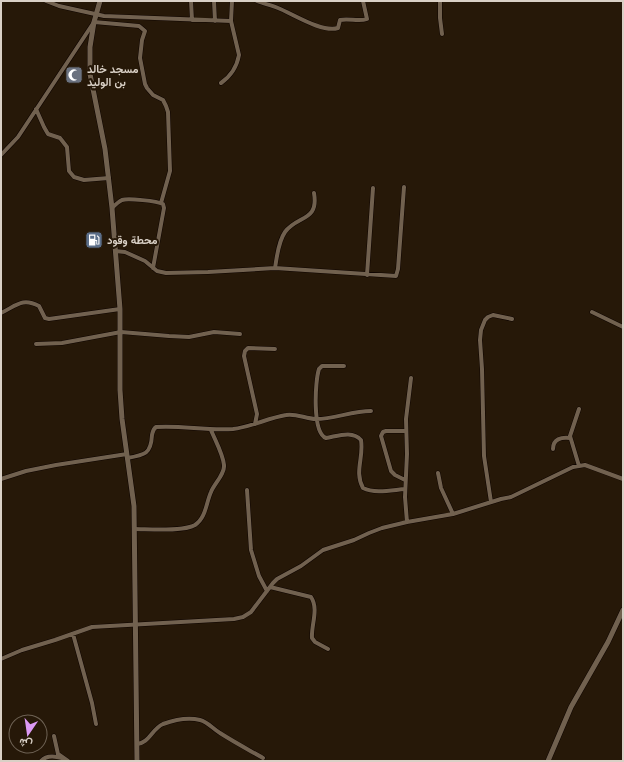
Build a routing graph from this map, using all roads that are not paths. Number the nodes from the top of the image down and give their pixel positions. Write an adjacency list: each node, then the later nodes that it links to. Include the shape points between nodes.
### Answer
1 (46, 1): 9 (street)
2 (100, 1): 9 (street)
3 (191, 1): 10 (street)
4 (214, 1): 12 (street)
5 (232, 1): 11 (street)
6 (257, 1): 7 (street, via 319,26 333,29 338,28 339,22 343,19 367,20)
7 (364, 1)
8 (440, 1): 14 (street)
9 (96, 15): 10 (street); 13 (street)
10 (192, 20): 12 (street)
11 (231, 20): 12 (street); 15 (street, via 239,55 229,78)
12 (215, 21)
13 (94, 22): 16 (street); 18 (street, via 90,47 90,74); 22 (street, via 139,26 145,31 140,58 145,84 153,95 163,100 168,112 170,171)
14 (442, 34)
15 (221, 83)
16 (36, 109): 17 (street, via 18,137); 18 (street, via 48,134 60,138 68,147 68,171 74,177 84,180)
17 (1, 155)
18 (109, 178): 23 (street)
19 (404, 187): 27 (street, via 398,274)
20 (373, 188): 27 (street)
21 (314, 193): 26 (street, via 315,199 310,215 286,232 280,244)
22 (161, 203): 23 (street, via 123,200); 25 (street, via 164,208)
23 (112, 208): 24 (street)
24 (115, 251): 25 (street, via 125,252 145,261); 28 (street)
25 (153, 268): 26 (street, via 166,273)
26 (275, 268): 27 (street)
27 (367, 275)
28 (120, 309): 30 (street, via 49,319 45,318 39,306 26,302); 33 (street)
29 (592, 312): 32 (street)
30 (1, 313)
31 (512, 319): 55 (street, via 493,315 485,320 481,330 484,456)
32 (623, 328)
33 (121, 332): 34 (street, via 169,336 214,332); 35 (street, via 62,343); 47 (street, via 120,390)
34 (240, 334)
35 (36, 344)
36 (275, 349): 42 (street, via 248,348 245,351 257,414)
37 (344, 366): 41 (street, via 322,366 319,369 315,397)
38 (411, 378): 44 (street)
39 (580, 409): 45 (street)
40 (370, 411): 41 (street)
41 (317, 419): 42 (street, via 290,414); 53 (street, via 324,437 349,434 361,440 362,458 358,474 363,488 379,491)
42 (255, 424): 43 (street)
43 (211, 430): 47 (street, via 156,426 149,451); 58 (street, via 224,466 201,520 194,525 175,529)
44 (406, 431): 52 (street); 52 (street, via 386,431 381,436 391,471)
45 (570, 438): 46 (street, via 558,439 554,442); 48 (street)
46 (553, 449)
47 (127, 456): 50 (street, via 56,465); 58 (street, via 134,506)
48 (579, 466): 51 (street, via 585,465); 55 (street, via 518,495)
49 (438, 473): 56 (street, via 441,488)
50 (1, 479)
51 (623, 479)
52 (405, 480): 53 (street)
53 (405, 489): 57 (street)
54 (247, 490): 59 (street, via 251,550 260,576)
55 (491, 502): 56 (street)
56 (453, 514): 57 (street)
57 (407, 522): 59 (street, via 323,550 277,579)
58 (134, 529): 61 (street)
59 (268, 589): 61 (street, via 256,607 243,617); 63 (street, via 311,597 314,612 312,638)
60 (623, 610): 73 (street, via 571,707)
61 (135, 626): 62 (street, via 92,627); 67 (street)
62 (73, 634): 64 (street); 65 (street)
63 (328, 649)
64 (1, 659)
65 (96, 724)
66 (54, 736): 68 (street, via 58,754)
67 (137, 744): 69 (street, via 144,742 162,725 180,720 198,720 209,724 229,739); 72 (street)
68 (62, 758): 70 (street, via 48,757); 71 (street)
69 (263, 758)
70 (41, 761)
71 (68, 761)
72 (137, 761)
73 (548, 761)

